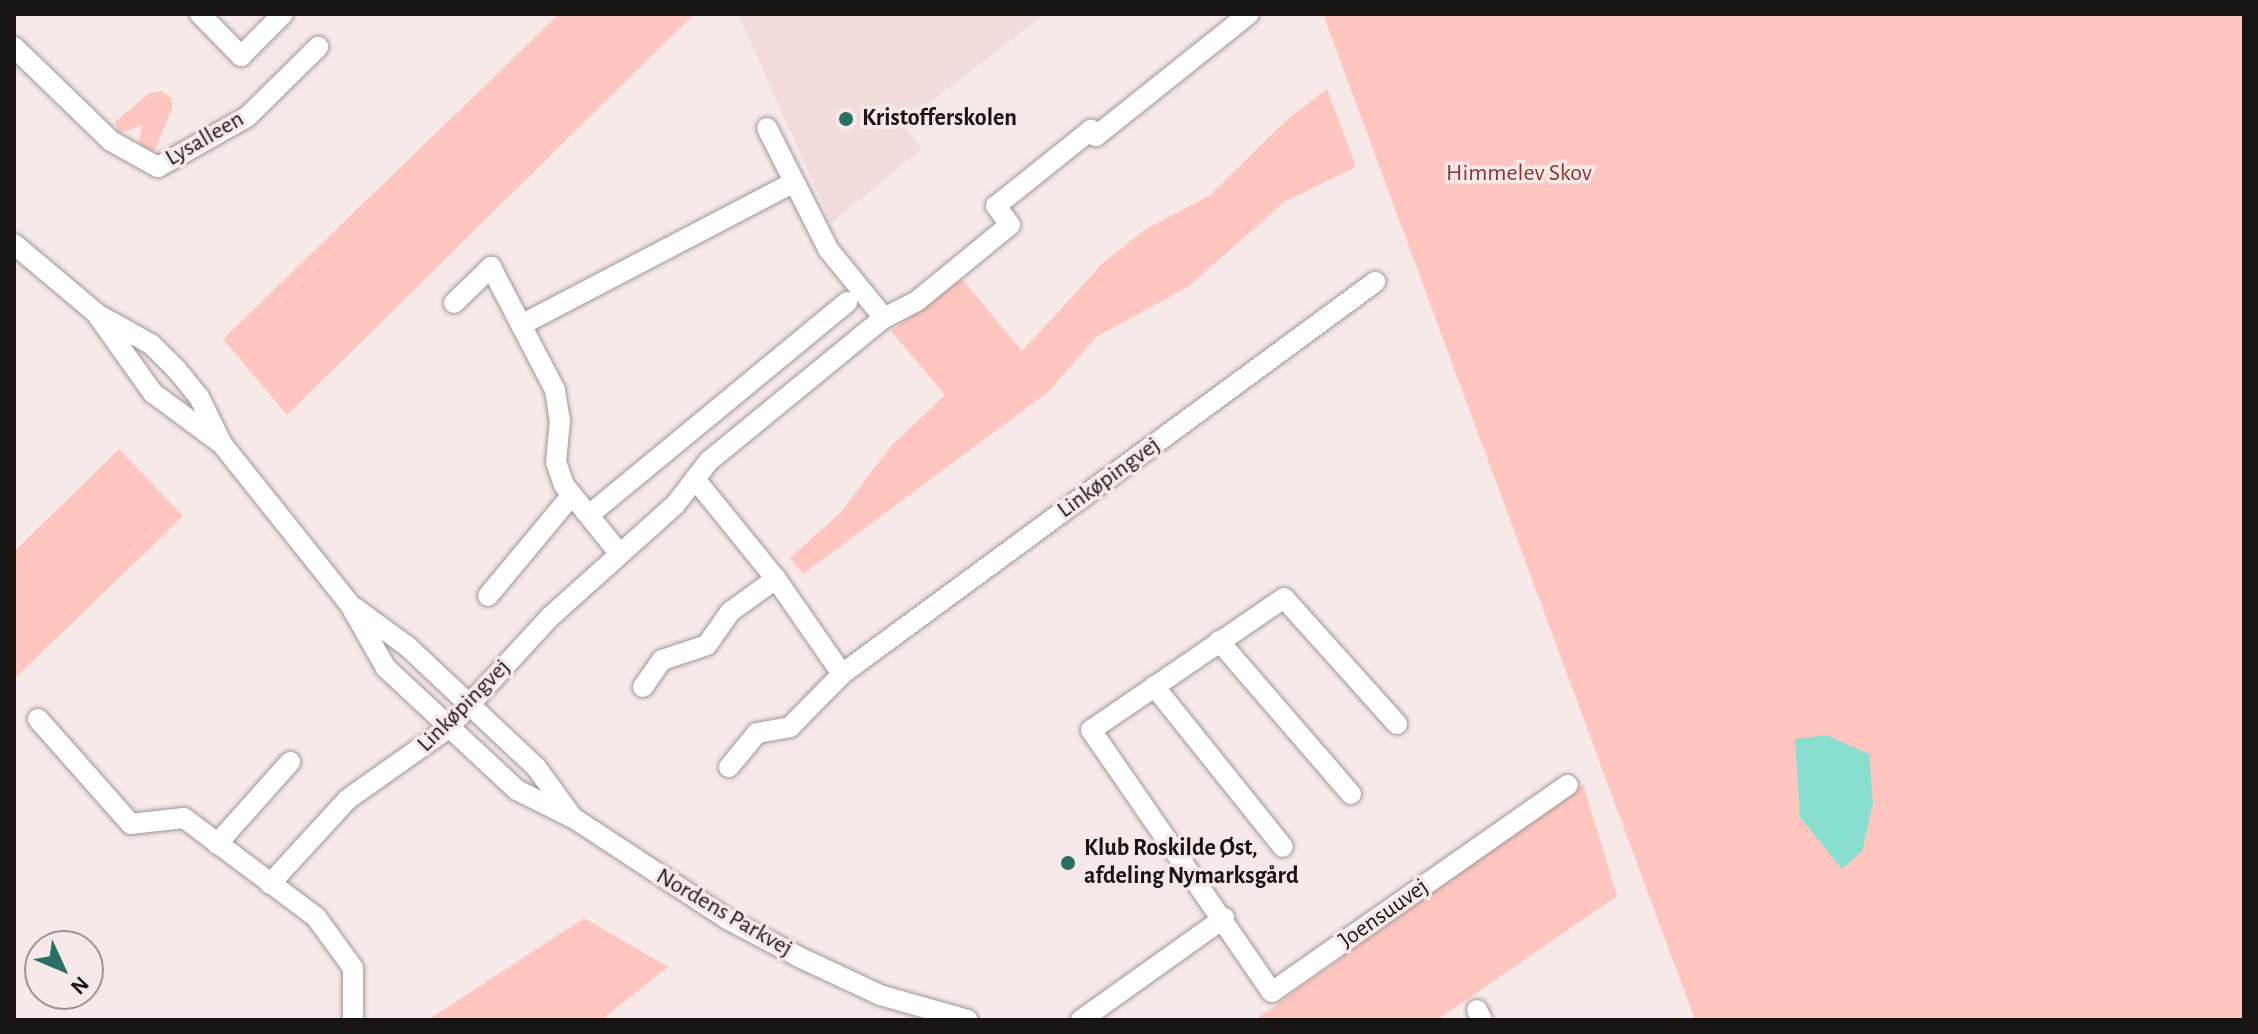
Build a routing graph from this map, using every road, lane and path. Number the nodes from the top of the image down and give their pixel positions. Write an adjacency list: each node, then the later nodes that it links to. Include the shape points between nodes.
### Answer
1 (200, 14): 2 (street, via 241,56)
2 (283, 14)
3 (1249, 14): 13 (street, Linkøpingvej, via 1096,136 1091,130 996,206 1010,225 917,301)
4 (14, 47): 5 (street, Lysalleen, via 111,141 158,167 247,117)
5 (318, 47)
6 (767, 128): 7 (street)
7 (794, 182): 13 (street, via 828,249); 14 (street)
8 (14, 244): 12 (street, Nordens Parkvej)
9 (1375, 282): 24 (street, Linkøpingvej)
10 (847, 302): 18 (street)
11 (454, 303): 14 (street, via 491,267)
12 (97, 314): 15 (street, Nordens Parkvej, via 153,393); 15 (street, Nordens Parkvej, via 151,344 177,370 199,397)
13 (884, 318): 16 (street, Linkøpingvej, via 709,461)
14 (521, 325): 17 (street, via 555,390 560,420 556,462)
15 (222, 444): 22 (street, Nordens Parkvej)
16 (695, 479): 19 (street, Linkøpingvej, via 675,505); 20 (street)
17 (572, 495): 18 (street); 21 (street)
18 (589, 515): 19 (street)
19 (619, 553): 27 (street, Linkøpingvej, via 550,617)
20 (776, 579): 24 (street); 26 (street, via 730,612 707,645 662,660)
21 (488, 596)
22 (349, 603): 27 (street, Nordens Parkvej, via 407,646); 30 (street, Nordens Parkvej, via 386,668)
23 (1219, 641): 25 (street, Joensuuvej); 29 (street, Joensuuvej, via 1284,598); 34 (street)
24 (842, 674): 32 (street, Linkøpingvej, via 790,727 757,733)
25 (1154, 686): 37 (street); 39 (street, Joensuuvej, via 1091,730)
26 (643, 687)
27 (470, 706): 30 (street, Linkøpingvej); 35 (street, Nordens Parkvej, via 536,767)
28 (38, 719): 36 (street, via 131,824 184,818)
29 (1397, 724)
30 (447, 729): 35 (street, Nordens Parkvej, via 517,790); 38 (street, Linkøpingvej, via 348,799)
31 (290, 762): 36 (street)
32 (729, 767)
33 (1568, 785): 39 (street, Joensuuvej, via 1272,992)
34 (1351, 794)
35 (575, 819): 40 (street, Nordens Parkvej, via 727,919)
36 (217, 844): 38 (street)
37 (1283, 847)
38 (270, 884): 41 (street, via 316,917 353,968)
39 (1224, 918): 44 (street)
40 (880, 995): 42 (street, Nordens Parkvej); 43 (street, Nordens Parkvej)
41 (353, 1020)
42 (911, 1020)
43 (968, 1020)
44 (1081, 1020)

